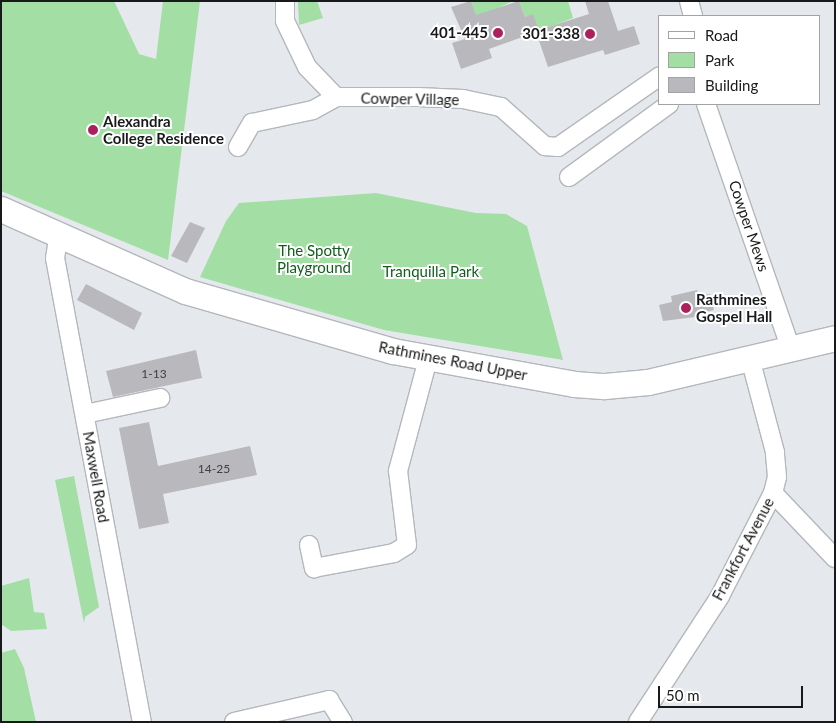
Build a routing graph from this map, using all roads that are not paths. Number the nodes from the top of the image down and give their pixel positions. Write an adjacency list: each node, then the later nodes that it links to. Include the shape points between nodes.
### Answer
1 (285, 1): 5 (street, via 285,21 307,67)
2 (689, 1): 3 (street)
3 (693, 15)
4 (658, 77): 5 (street, Cowper Village, via 558,147 545,146 501,108 463,99)
5 (336, 97): 8 (street, via 313,110 263,118 252,124)
6 (668, 105): 9 (street)
7 (706, 105): 13 (street, Cowper Mews)
8 (238, 147)
9 (570, 177)
10 (1, 209): 11 (main road, Rathmines Road Upper)
11 (59, 233): 15 (main road, Rathmines Road Upper, via 182,290); 17 (street, Maxwell Road, via 55,258)
12 (835, 338): 13 (main road, Rathmines Road Upper)
13 (792, 349): 14 (main road, Rathmines Road Upper)
14 (750, 358): 15 (main road, Rathmines Road Upper, via 648,382 605,386); 18 (street, Frankfort Avenue, via 775,452 777,477)
15 (428, 359): 19 (street, via 398,471 407,545 394,553 314,568)
16 (160, 398): 17 (street)
17 (85, 414): 21 (street, Maxwell Road)
18 (773, 493): 20 (street); 24 (street, Frankfort Avenue, via 720,596)
19 (310, 545)
20 (835, 558)
21 (142, 722)
22 (234, 722): 23 (street, via 329,700)
23 (343, 722)
24 (638, 722)

